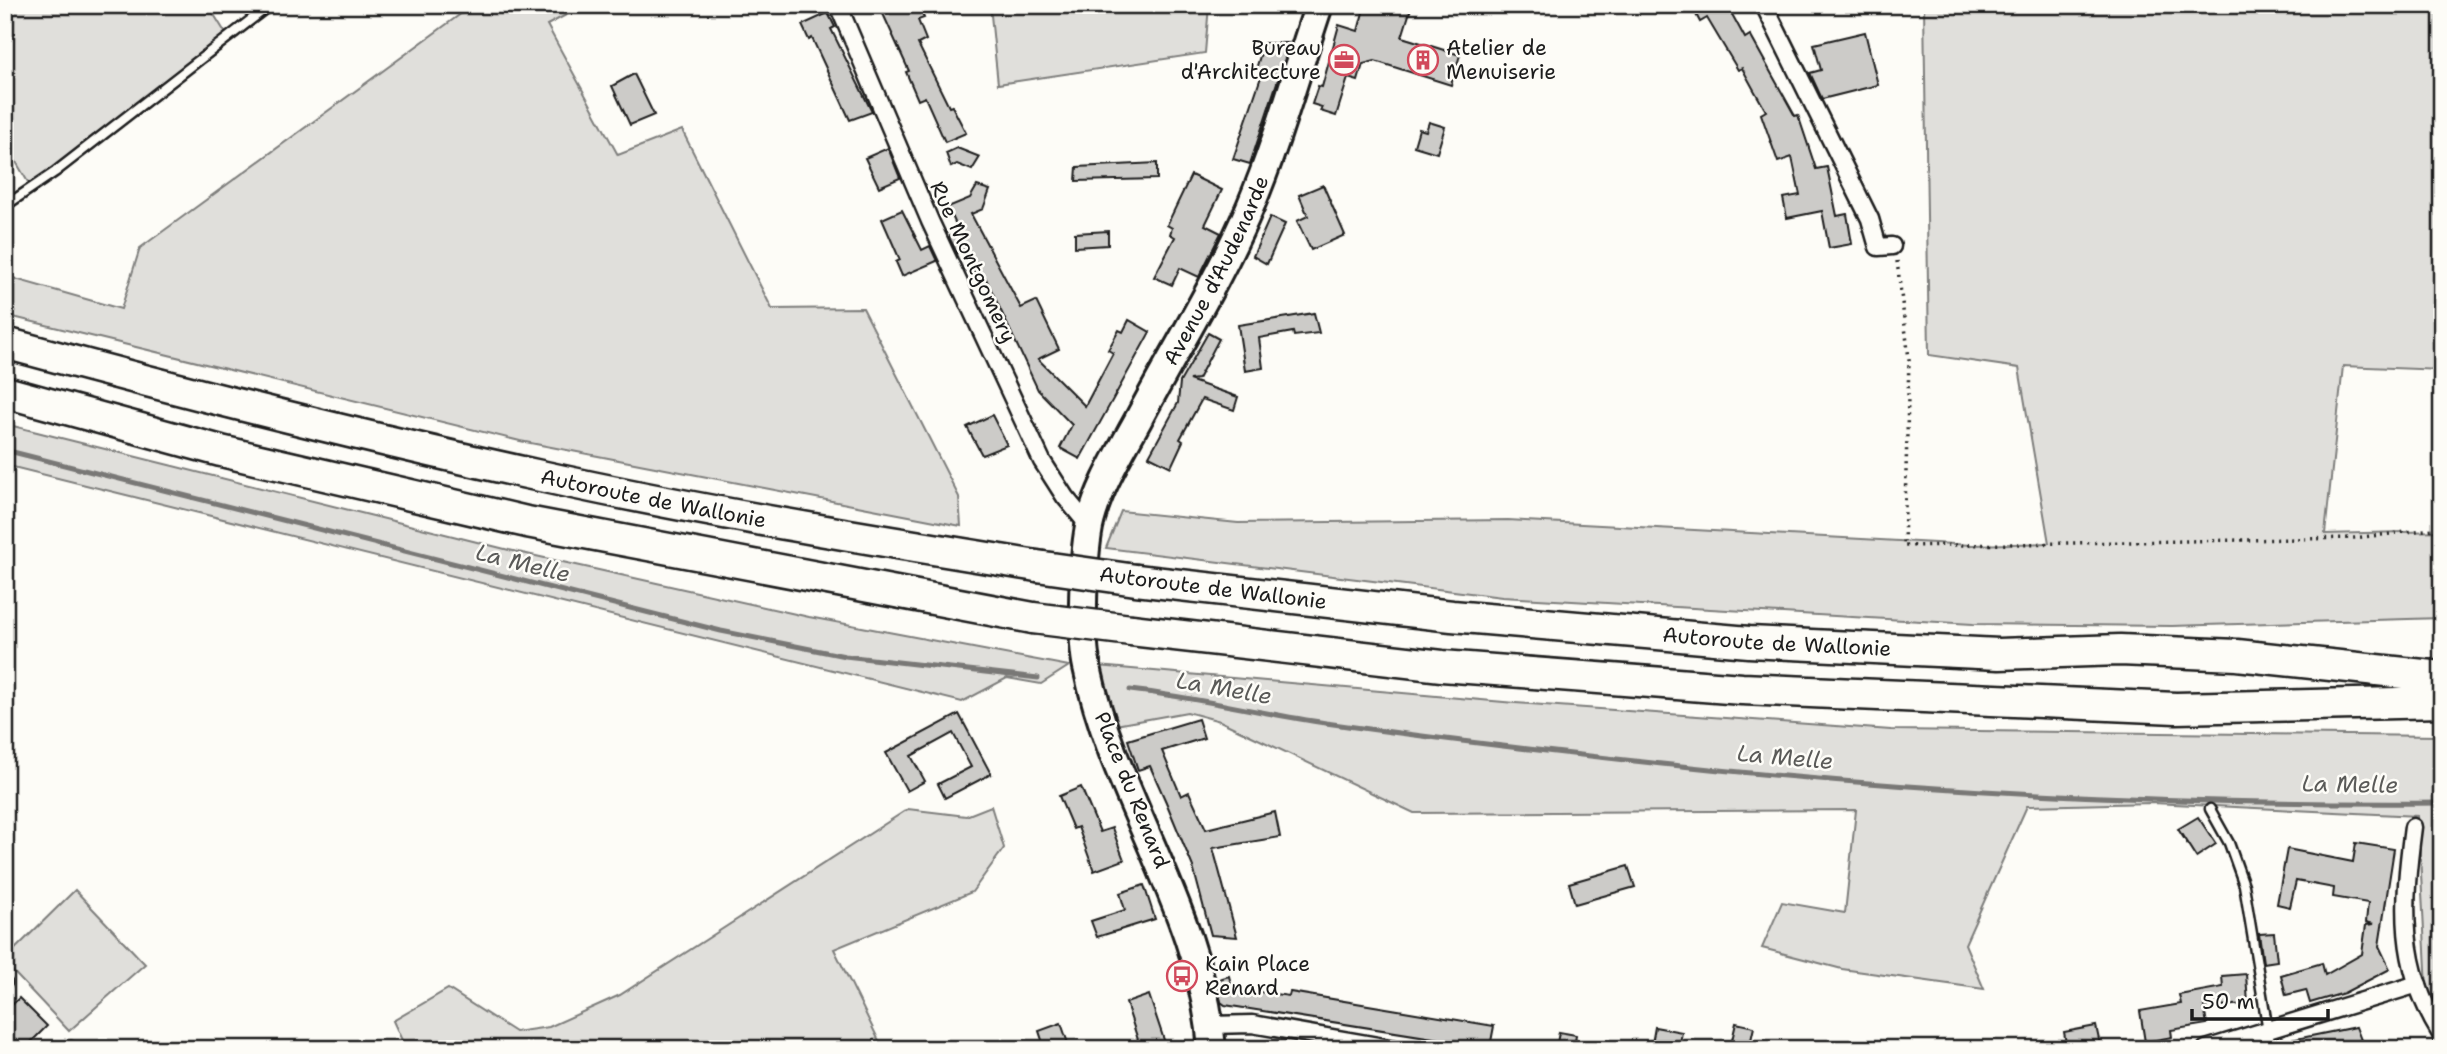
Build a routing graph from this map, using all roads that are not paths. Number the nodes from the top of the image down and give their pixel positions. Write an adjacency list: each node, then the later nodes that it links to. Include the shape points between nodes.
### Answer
1 (270, 5): 5 (lane)
2 (838, 5): 9 (street, Rue Montgomery, via 930,222 1042,461)
3 (1319, 5): 9 (main road, Avenue d'Audenarde, via 1250,206 1129,437)
4 (1764, 5): 6 (street, via 1870,219 1878,247)
5 (5, 206)
6 (1892, 247)
7 (5, 343): 10 (highway, Autoroute de Wallonie, bridge, via 230,405 538,476 857,537 1136,580 1452,617 1749,642 1998,654 2120,650 2237,655)
8 (5, 392): 11 (highway, bridge, via 221,451 527,522 1032,618 1442,666 1742,690 2176,708)
9 (1089, 526): 17 (main road, Place du Renard, via 1086,664 1102,726 1188,940)
10 (2442, 677)
11 (2442, 702)
12 (2210, 809): 15 (lane, via 2244,885)
13 (2413, 827): 14 (street, via 2404,899 2405,936)
14 (2418, 985): 15 (street); 16 (street)
15 (2266, 1030): 19 (street); 20 (lane)
16 (2442, 1036)
17 (1211, 1037): 18 (street, via 1252,1024)
18 (1395, 1049)
19 (2206, 1049)
20 (2271, 1049)

